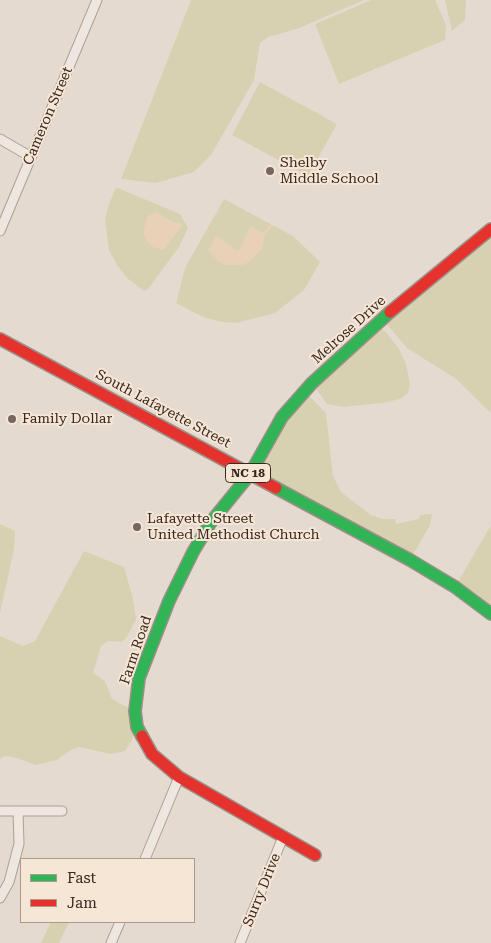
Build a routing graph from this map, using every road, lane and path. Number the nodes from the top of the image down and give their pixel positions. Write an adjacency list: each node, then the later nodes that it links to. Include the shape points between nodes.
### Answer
1 (97, 0): 3 (street, Cameron Street)
2 (0, 139): 3 (street)
3 (31, 157): 5 (street, Cameron Street)
4 (491, 229): 7 (street, Melrose Drive, via 437,271 304,391 282,417)
5 (0, 231)
6 (0, 339): 7 (street, South Lafayette Street / NC 18)
7 (250, 474): 8 (street, South Lafayette Street / NC 18, via 410,560); 9 (street, Farm Road, via 211,522 193,552 169,601 139,678 135,704 137,727 152,754)
8 (491, 614)
9 (178, 777): 13 (street, Farm Road); 15 (street)
10 (0, 810): 11 (street)
11 (18, 811): 12 (street); 16 (street, via 19,844 9,882)
12 (62, 811)
13 (284, 837): 14 (street, Farm Road); 19 (street, Surry Drive)
14 (315, 855)
15 (145, 858)
16 (0, 898)
17 (120, 923): 18 (street)
18 (111, 943)
19 (240, 943)

